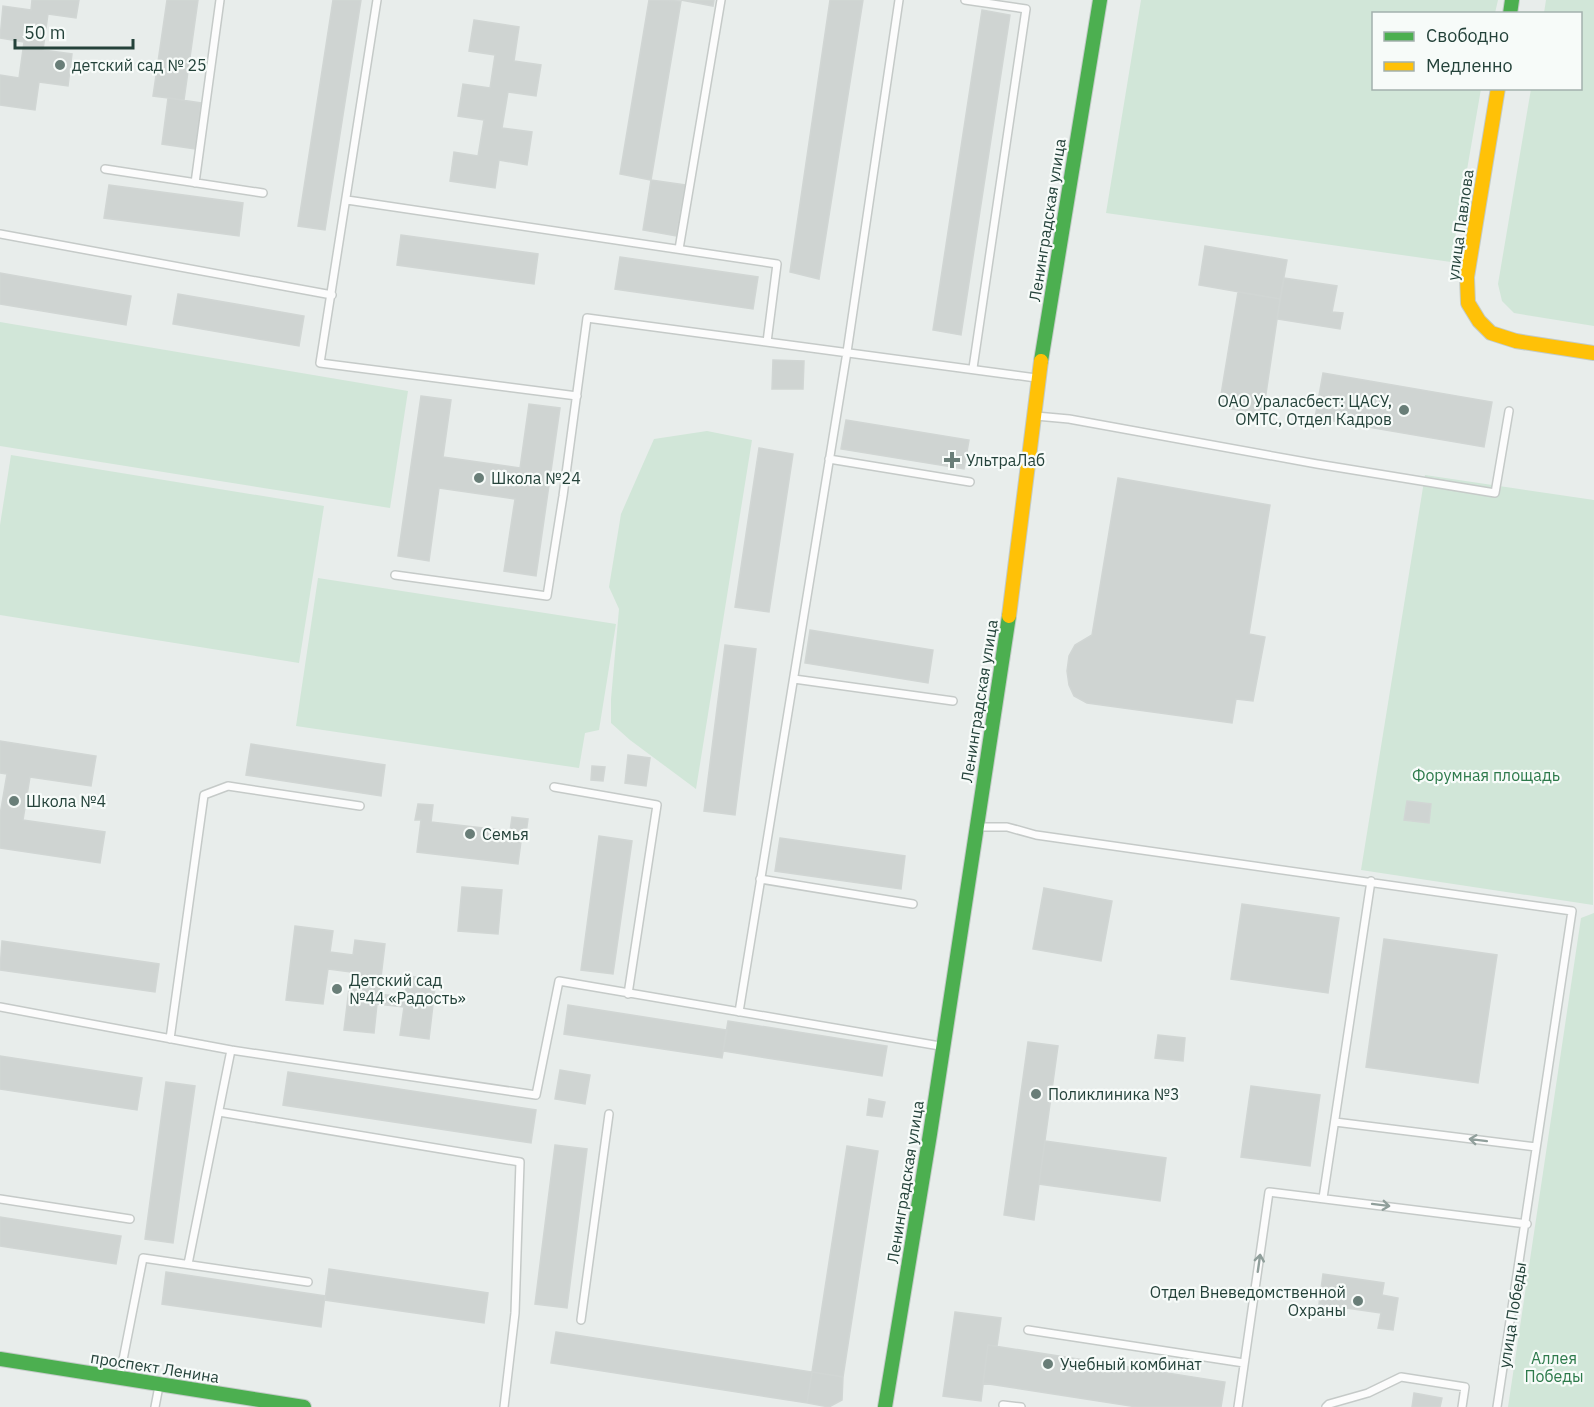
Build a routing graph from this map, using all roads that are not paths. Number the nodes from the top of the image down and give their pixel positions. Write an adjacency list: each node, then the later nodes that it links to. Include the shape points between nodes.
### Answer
1 (220, 0): 9 (lane)
2 (377, 0): 11 (lane)
3 (721, 0): 13 (lane)
4 (899, 0): 16 (lane)
5 (965, 0): 18 (lane, via 1026,9)
6 (1100, 0): 19 (street, Ленинградская улица)
7 (1498, 90): 17 (street, улица Павлова, via 1467,277 1468,303 1491,333 1516,341)
8 (105, 170): 9 (lane)
9 (195, 183): 10 (lane)
10 (263, 193)
11 (347, 200): 13 (lane); 14 (lane)
12 (0, 234): 14 (lane)
13 (679, 249): 15 (lane, via 777,264)
14 (332, 295): 20 (lane, via 320,363)
15 (767, 342): 16 (lane); 20 (lane, via 587,318)
16 (847, 352): 18 (lane); 23 (lane)
17 (1594, 352)
18 (973, 368): 19 (lane)
19 (1038, 378): 22 (street, Ленинградская улица)
20 (577, 396): 25 (lane, via 547,596)
21 (1509, 411): 22 (lane, via 1495,493)
22 (1035, 416): 30 (street, Ленинградская улица)
23 (829, 459): 24 (lane); 26 (lane)
24 (970, 482)
25 (395, 575)
26 (794, 678): 27 (lane); 31 (lane)
27 (953, 701)
28 (554, 787): 34 (lane, via 657,805)
29 (360, 806): 37 (lane, via 228,786 204,795)
30 (976, 826): 32 (lane, via 1007,827 1036,835); 38 (street, Ленинградская улица)
31 (760, 879): 33 (lane); 36 (lane)
32 (1371, 881): 42 (lane); 43 (lane, улица Победы, via 1572,911)
33 (913, 904)
34 (628, 994): 36 (lane); 39 (lane, via 559,981 536,1095)
35 (0, 1007): 37 (lane)
36 (739, 1012): 38 (lane)
37 (170, 1039): 39 (lane)
38 (943, 1046): 60 (street, Ленинградская улица)
39 (231, 1050): 40 (lane)
40 (219, 1112): 48 (lane); 59 (lane, via 520,1162 515,1312)
41 (609, 1114): 50 (lane)
42 (1335, 1122): 43 (lane, one-way to 42); 44 (lane)
43 (1536, 1147): 47 (lane, улица Победы)
44 (1323, 1198): 47 (lane, one-way to 47); 53 (lane, one-way to 44, via 1269,1192)
45 (0, 1199): 46 (lane)
46 (130, 1219)
47 (1527, 1224): 65 (lane, улица Победы)
48 (188, 1264): 49 (lane); 54 (lane, via 143,1258)
49 (308, 1282)
50 (581, 1320)
51 (1028, 1330): 53 (lane)
52 (0, 1359): 54 (street, проспект Ленина)
53 (1244, 1363): 62 (lane)
54 (120, 1378): 55 (street, проспект Ленина)
55 (159, 1384): 57 (lane); 58 (street, проспект Ленина)
56 (1003, 1405): 61 (lane)
57 (155, 1407)
58 (304, 1407)
59 (504, 1407)
60 (885, 1407)
61 (1021, 1407)
62 (1238, 1407)
63 (1326, 1407): 64 (lane, via 1401,1377 1465,1387)
64 (1462, 1407)
65 (1497, 1407)

